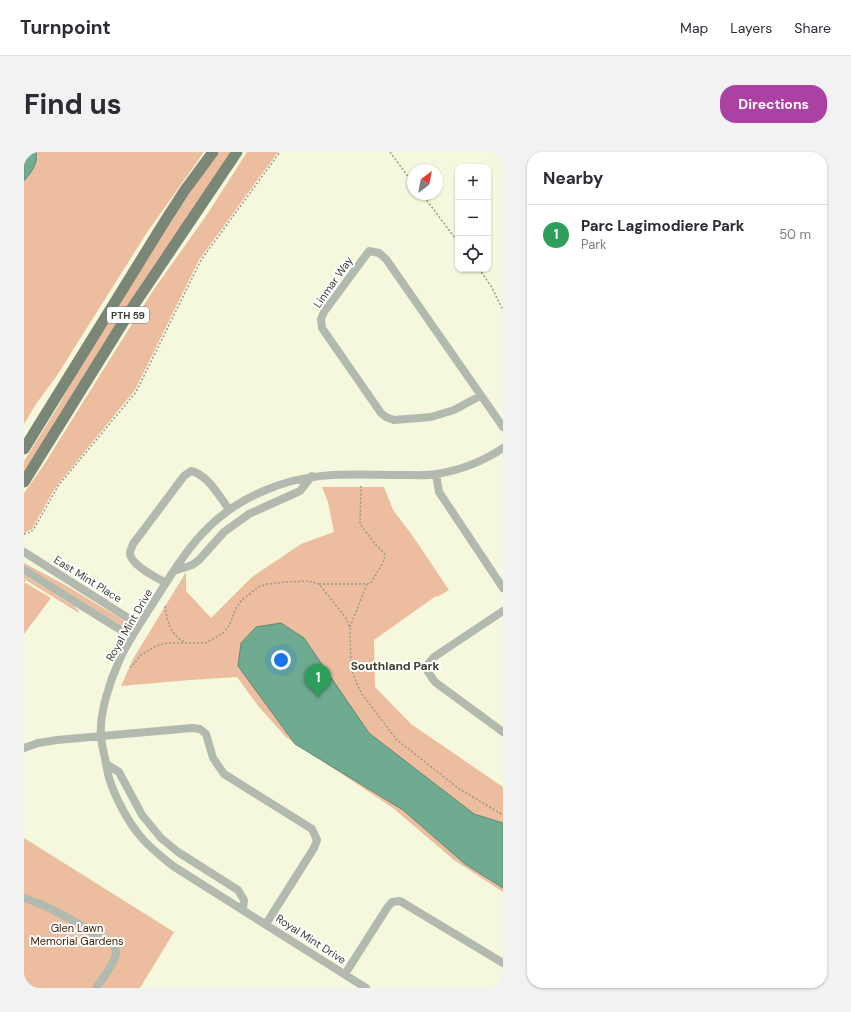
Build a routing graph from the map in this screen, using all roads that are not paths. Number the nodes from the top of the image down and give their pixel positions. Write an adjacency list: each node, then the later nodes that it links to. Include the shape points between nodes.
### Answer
1 (213, 152): 6 (main road, PTH 59, via 165,221)
2 (237, 152): 9 (main road, PTH 59, via 134,305)
3 (480, 396): 3 (street, Linmar Way, via 386,259 379,253 370,251 320,319 322,328 381,413 394,420 431,417 454,410); 4 (street, Linmar Way)
4 (503, 427)
5 (503, 448): 7 (street, Royal Mint Drive, via 470,464)
6 (24, 449)
7 (436, 474): 8 (street, Royal Mint Drive); 15 (street, via 439,492)
8 (312, 476): 10 (street, Royal Mint Drive, via 265,490); 13 (street, via 300,491 249,514 224,532 199,560)
9 (24, 482)
10 (229, 509): 13 (street, Royal Mint Drive, via 195,540); 14 (street, via 205,478 191,471 184,476 129,553 131,560 138,566)
11 (24, 552): 17 (street, East Mint Place)
12 (24, 570): 18 (street)
13 (174, 571): 14 (street, Royal Mint Drive)
14 (166, 583): 17 (street, Royal Mint Drive)
15 (503, 588)
16 (503, 611): 19 (street, via 434,657 428,664 428,672 435,682)
17 (140, 625): 18 (street, Royal Mint Drive)
18 (132, 637): 20 (street, Royal Mint Drive, via 112,679 104,705)
19 (503, 732)
20 (101, 736): 21 (street, via 57,740); 22 (street, Royal Mint Drive); 25 (street, via 200,729 206,734 213,758 224,774 312,829 317,840 314,848)
21 (24, 748)
22 (106, 764): 24 (street, Royal Mint Drive, via 109,779 122,807 141,837 173,866); 24 (street, via 120,772 142,815 161,838 178,852 238,890 244,900)
23 (24, 898): 28 (street, via 59,913 111,943 115,948 114,961)
24 (243, 909): 25 (street, Royal Mint Drive)
25 (266, 924): 27 (street, Royal Mint Drive)
26 (503, 963): 27 (street, via 400,901 392,902 387,908)
27 (345, 974): 29 (street, Royal Mint Drive)
28 (96, 988)
29 (366, 988)

